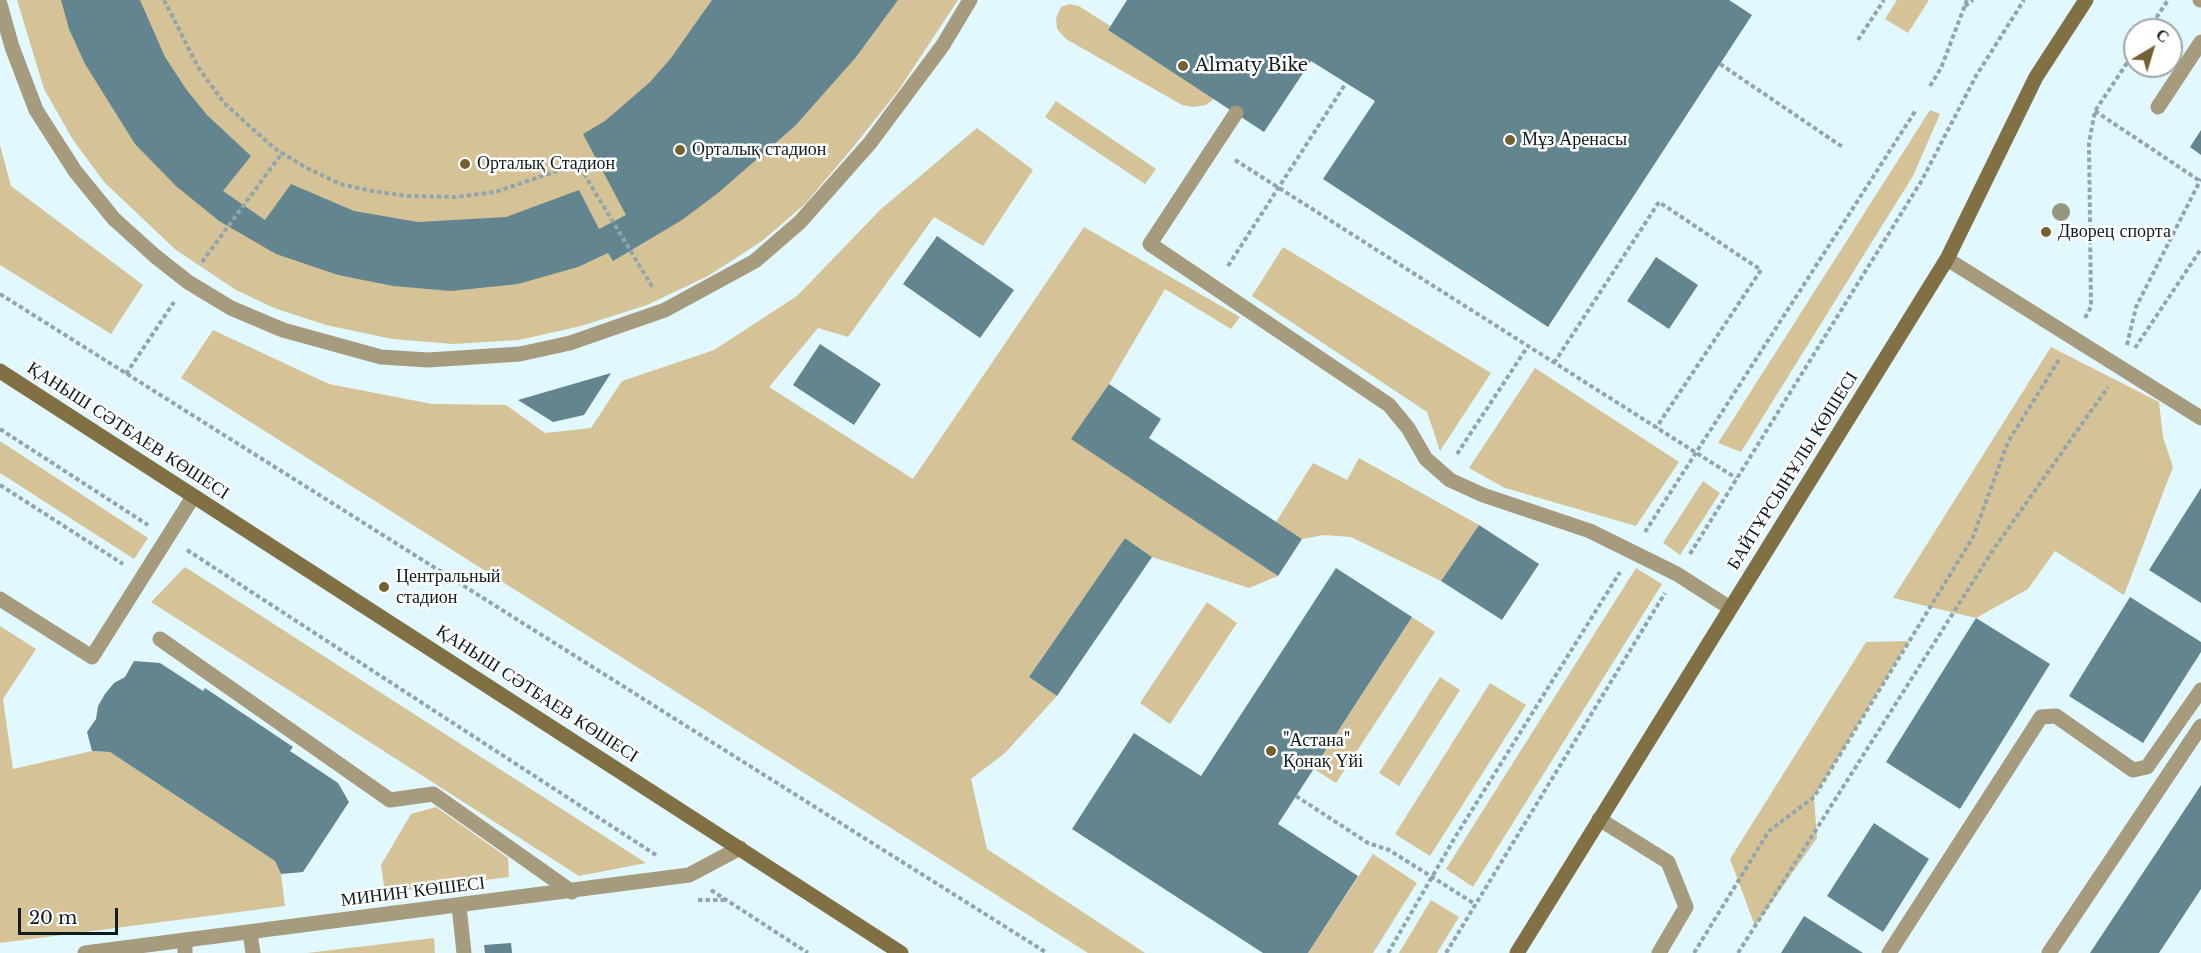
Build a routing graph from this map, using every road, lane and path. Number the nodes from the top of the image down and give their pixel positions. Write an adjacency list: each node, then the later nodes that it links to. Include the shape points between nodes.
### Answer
1 (164, 0): 24 (path, via 198,67 224,103)
2 (970, 0): 32 (street, via 901,103 800,222 755,261)
3 (1884, 0): 12 (path)
4 (1966, 0): 10 (path)
5 (1973, 0): 10 (path)
6 (2024, 0): 44 (path, via 1976,75 1922,180)
7 (2086, 0): 28 (main road, БАЙТҰРСЫНҰЛЫ КӨШЕСІ, via 2036,76)
8 (2168, 0): 11 (path)
9 (0, 4): 29 (street, via 36,110 75,171 114,219)
10 (1965, 6): 17 (path)
11 (2156, 18)
12 (1858, 40)
13 (2201, 42): 18 (street)
14 (1720, 64): 23 (path)
15 (2123, 69): 20 (path)
16 (1346, 83): 26 (path)
17 (1930, 86)
18 (2158, 107)
19 (1916, 110): 42 (path)
20 (2096, 111): 25 (path); 33 (path, via 2089,142 2091,307)
21 (1236, 113): 22 (street)
22 (1214, 147): 26 (path); 30 (street, via 1150,244)
23 (1844, 148)
24 (282, 153): 29 (path); 32 (path, via 340,184 406,196 456,197 495,192 578,164)
25 (2201, 180): 36 (path, via 2136,308)
26 (1278, 188): 30 (path); 34 (path)
27 (2201, 249): 36 (path)
28 (1947, 259): 33 (street); 52 (main road, БАЙТҰРСЫНҰЛЫ КӨШЕСІ)
29 (188, 282): 32 (street, via 231,308 283,330 381,357 428,360 520,354 570,343); 38 (path)
30 (1214, 288): 43 (street, via 1389,405 1426,459)
31 (0, 294): 38 (path)
32 (665, 310)
33 (2073, 338): 36 (street); 76 (path, via 2008,442 1973,537 1814,797 1769,831)
34 (1528, 346): 35 (path); 43 (path)
35 (1554, 363): 40 (path); 40 (path, via 1659,202 1761,270)
36 (2121, 368): 39 (street); 77 (path, via 1993,550)
37 (0, 371): 46 (main road, ҚАНЫШ СӘТБАЕВ КӨШЕСІ)
38 (126, 374): 71 (path)
39 (2201, 418)
40 (1656, 428): 42 (path)
41 (0, 429): 47 (path)
42 (1696, 453): 44 (path); 48 (path)
43 (1444, 475): 48 (street, via 1483,495 1590,531)
44 (1736, 478): 49 (path)
45 (0, 485): 50 (path)
46 (193, 497): 47 (street); 58 (main road, ҚАНЫШ СӘТБАЕВ КӨШЕСІ)
47 (167, 538): 50 (street); 59 (path)
48 (1632, 552): 49 (street); 60 (path)
49 (1677, 574): 52 (street); 62 (path)
50 (143, 576): 51 (street, via 92,657)
51 (0, 599)
52 (1730, 608): 57 (main road, БАЙТҰРСЫНҰЛЫ КӨШЕСІ)
53 (160, 639): 61 (street, via 390,800 433,794)
54 (2201, 690): 78 (street, via 2147,767 2133,770 2056,716 2041,717)
55 (2201, 726): 79 (street)
56 (1296, 796): 60 (path, via 1368,843 1389,850)
57 (1599, 819): 74 (main road, БАЙТҰРСЫНҰЛЫ КӨШЕСІ); 75 (street, via 1668,862 1686,907)
58 (740, 849): 59 (street, МИНИН КӨШЕСІ); 70 (main road, ҚАНЫШ СӘТБАЕВ КӨШЕСІ)
59 (689, 876): 61 (street, МИНИН КӨШЕСІ); 69 (path)
60 (1432, 877): 62 (path); 72 (path)
61 (572, 892): 63 (street, МИНИН КӨШЕСІ)
62 (1475, 904): 73 (path)
63 (459, 906): 64 (street, МИНИН КӨШЕСІ); 68 (street)
64 (250, 933): 65 (street, МИНИН КӨШЕСІ); 67 (street)
65 (185, 947): 66 (street, МИНИН КӨШЕСІ)
66 (85, 953)
67 (253, 953)
68 (464, 953)
69 (808, 953)
70 (901, 953)
71 (1047, 953)
72 (1388, 953)
73 (1446, 953)
74 (1516, 953)
75 (1659, 953)
76 (1694, 953)
77 (1737, 953)
78 (1889, 953)
79 (2049, 953)

